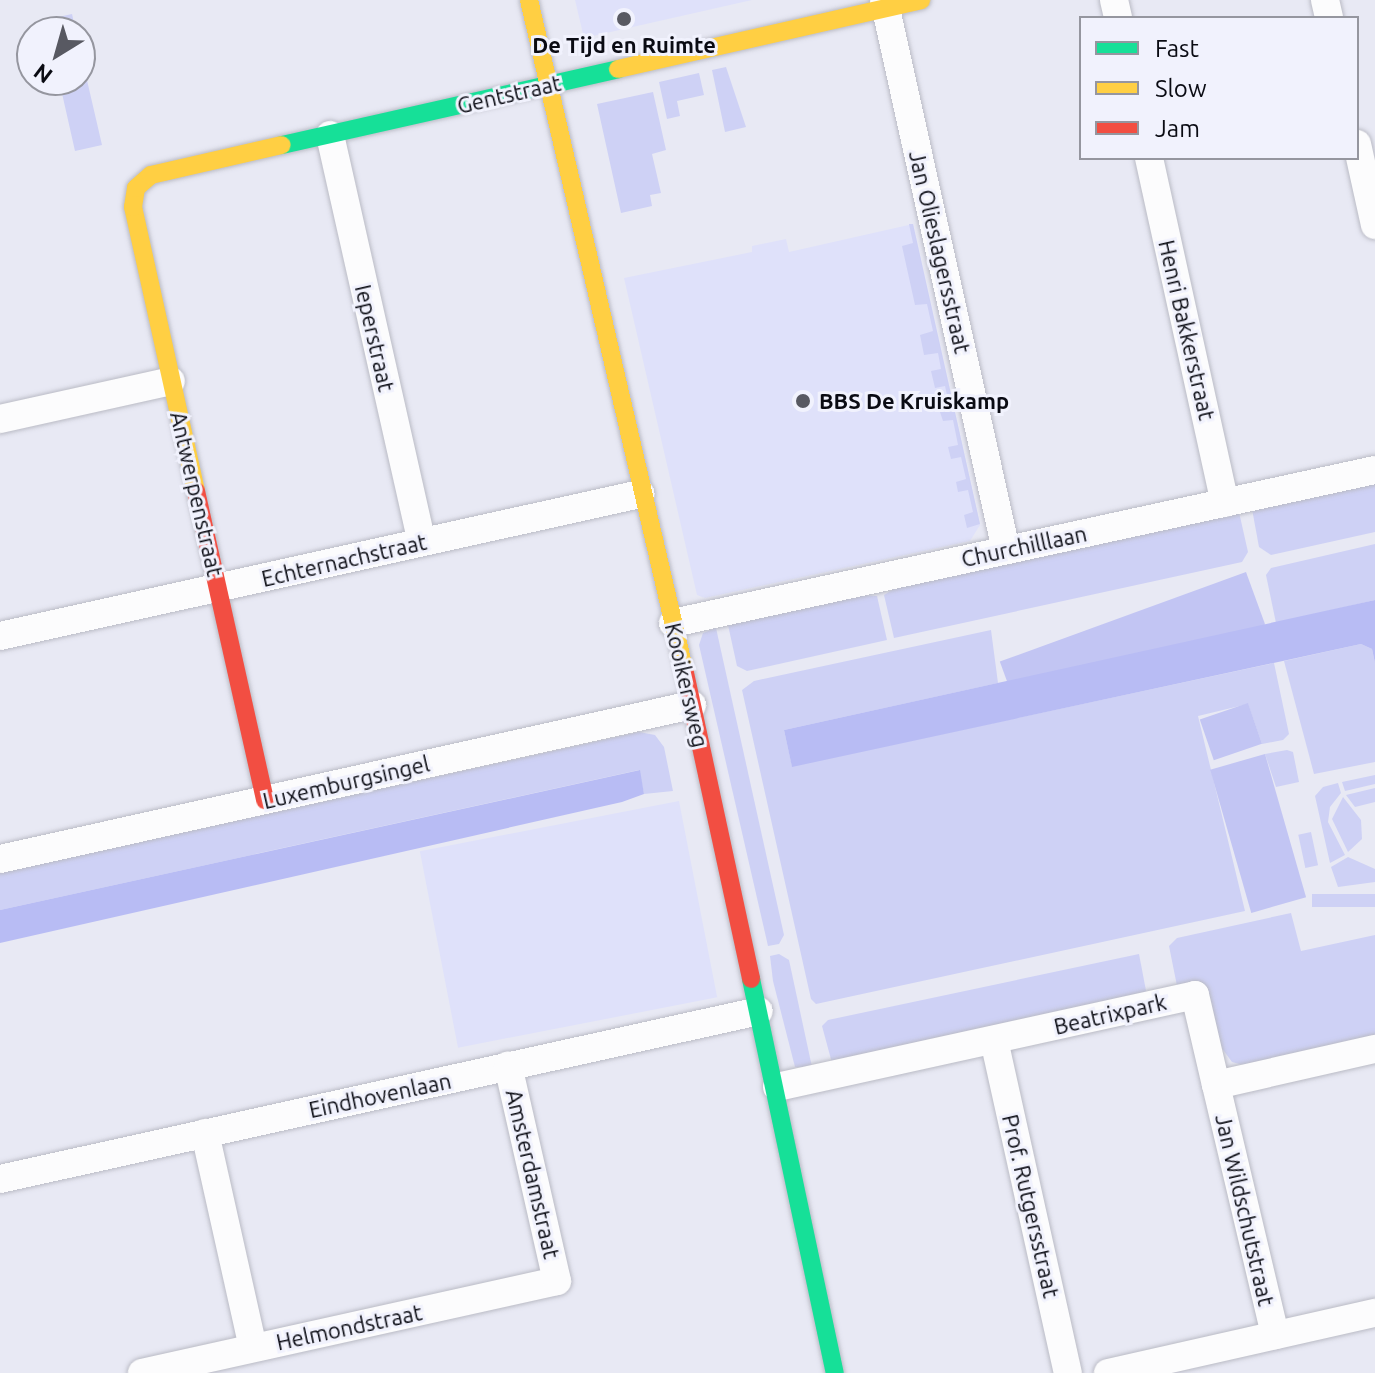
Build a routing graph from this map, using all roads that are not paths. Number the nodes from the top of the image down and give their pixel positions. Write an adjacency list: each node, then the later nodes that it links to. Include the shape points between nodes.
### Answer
1 (529, 0): 4 (street, Kooikersweg)
2 (921, 0): 3 (street, Gentstraat)
3 (884, 4): 4 (street, Gentstraat); 16 (street, Jan Olieslagersstraat)
4 (548, 86): 5 (street, Gentstraat); 13 (street, Kooikersweg)
5 (330, 135): 8 (street, Gentstraat, via 151,175); 15 (street, Ieperstraat)
6 (1359, 153): 9 (street)
7 (1149, 160): 14 (street, Henri Bakkerstraat)
8 (136, 188): 10 (street, Antwerpenstraat, via 133,207)
9 (1375, 225)
10 (171, 381): 11 (street); 17 (street, Antwerpenstraat)
11 (0, 419)
12 (1375, 470): 14 (street, Churchilllaan)
13 (640, 494): 15 (street, Echternachstraat); 18 (street, Kooikersweg)
14 (1225, 503): 16 (street, Churchilllaan)
15 (422, 542): 17 (street, Echternachstraat)
16 (1006, 550): 18 (street, Churchilllaan)
17 (218, 588): 19 (street, Echternachstraat); 21 (street, Antwerpenstraat)
18 (673, 623): 20 (street, Kooikersweg)
19 (0, 636)
20 (692, 705): 21 (street, Luxemburgsingel); 23 (street, Kooikersweg)
21 (265, 800): 22 (street, Luxemburgsingel)
22 (0, 859)
23 (759, 1011): 26 (street, Eindhovenlaan); 28 (street, Kooikersweg)
24 (994, 1040): 27 (street, Beatrixpark, via 1195,995); 28 (street, Beatrixpark); 37 (street, Prof. Rutgersstraat)
25 (1375, 1049): 27 (street)
26 (508, 1066): 29 (street, Eindhovenlaan); 31 (street, Amsterdamstraat)
27 (1216, 1085): 33 (street, Jan Wildschutstraat)
28 (777, 1087): 36 (street, Kooikersweg)
29 (205, 1133): 30 (street, Eindhovenlaan); 34 (street)
30 (0, 1179)
31 (557, 1281): 34 (street, Helmondstraat)
32 (1375, 1313): 33 (street)
33 (1275, 1335): 38 (street)
34 (253, 1348): 35 (street, Helmondstraat)
35 (142, 1373)
36 (835, 1373)
37 (1068, 1373)
38 (1108, 1373)

